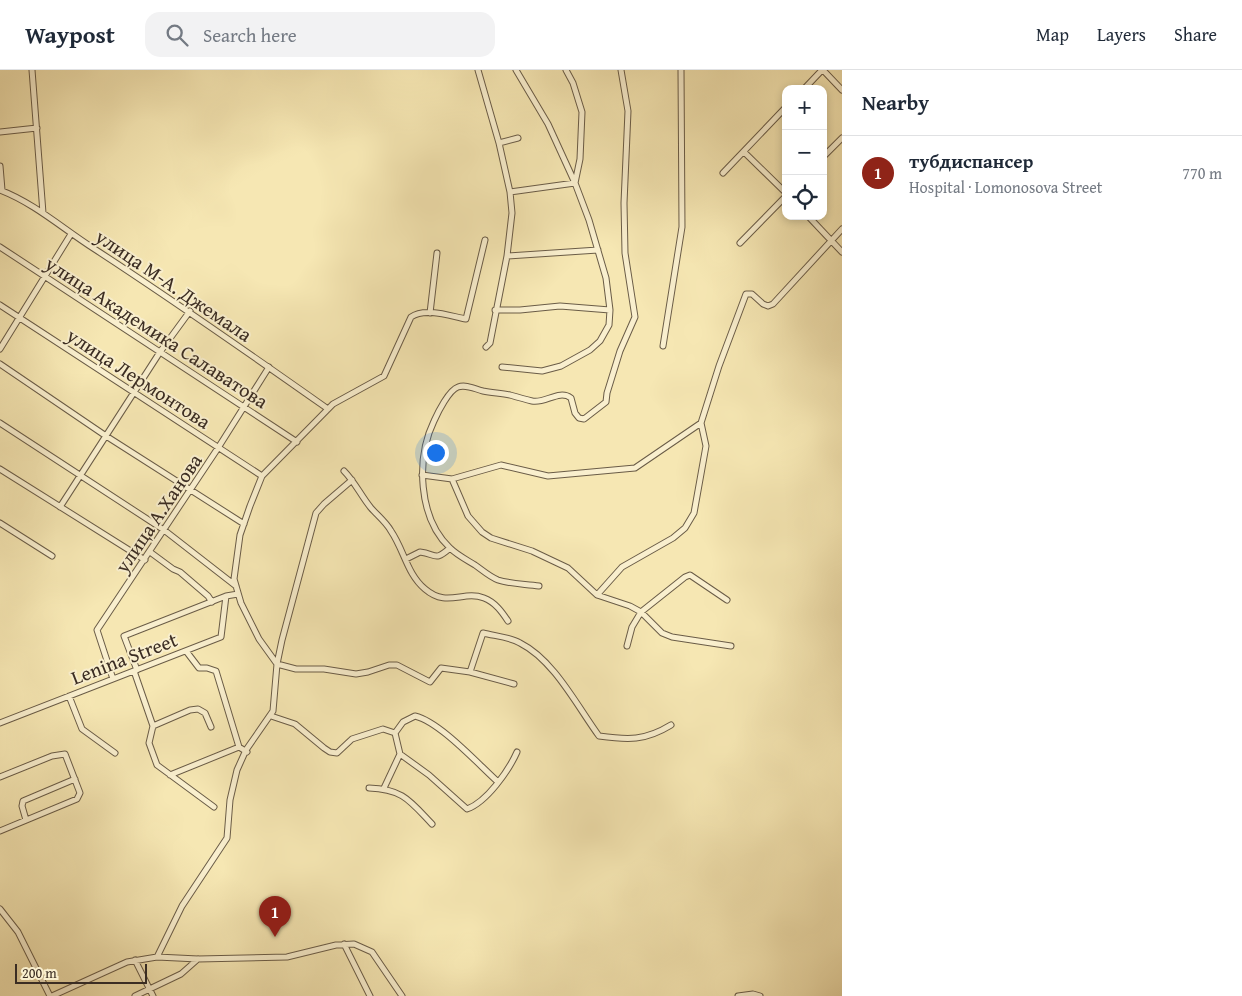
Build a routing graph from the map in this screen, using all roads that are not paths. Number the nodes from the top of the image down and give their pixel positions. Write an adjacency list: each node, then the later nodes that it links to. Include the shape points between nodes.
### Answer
1 (32, 70): 11 (street)
2 (478, 70): 15 (street)
3 (516, 70): 20 (street, via 548,124)
4 (566, 70): 20 (street, via 582,112 580,159)
5 (621, 70): 63 (street, via 628,112 625,253 635,317 620,351 606,402 584,419 575,413 568,395 534,402 466,386 454,388 430,428)
6 (681, 70): 44 (street, via 682,227)
7 (822, 70): 8 (street); 9 (street)
8 (808, 85)
9 (842, 90)
10 (782, 112): 16 (street)
11 (37, 128): 12 (street); 25 (street)
12 (0, 132)
13 (518, 138): 15 (street)
14 (842, 138): 17 (street)
15 (498, 143): 23 (street)
16 (744, 152): 19 (street); 22 (street)
17 (827, 153)
18 (0, 166): 21 (street)
19 (723, 174)
20 (575, 183): 23 (street); 33 (street)
21 (1, 190): 25 (street, улица М-А. Джемала)
22 (782, 191)
23 (510, 192): 36 (street, via 512,213)
24 (782, 199): 31 (street)
25 (43, 213): 28 (street, улица М-А. Джемала)
26 (812, 220): 30 (street)
27 (842, 229): 30 (street)
28 (71, 234): 37 (street); 41 (street, улица М-А. Джемала)
29 (485, 240): 42 (street, via 466,319)
30 (831, 240): 34 (street); 55 (street, via 773,304 768,306 752,294 746,294)
31 (740, 243)
32 (0, 247): 37 (street, улица Академика Салаватова)
33 (598, 250): 36 (street); 40 (street)
34 (842, 252)
35 (437, 253): 42 (street)
36 (507, 256): 39 (street)
37 (45, 277): 43 (street); 47 (street, улица Академика Салаватова)
38 (0, 305): 43 (street, улица Лермонтова)
39 (496, 310): 40 (street, via 560,306); 45 (street, via 490,343)
40 (610, 310): 49 (street, via 609,325 600,341 561,366 542,371)
41 (190, 311): 47 (street); 50 (street, улица М-А. Джемала)
42 (430, 313): 53 (street, via 411,317 384,376)
43 (19, 318): 46 (street); 51 (street, улица Лермонтова)
44 (663, 346)
45 (486, 347)
46 (0, 349)
47 (160, 352): 51 (street); 52 (street, улица Академика Салаватова)
48 (0, 364): 56 (street)
49 (502, 366)
50 (269, 367): 52 (street, улица А.Ханова); 53 (street, улица М-А. Джемала)
51 (134, 393): 56 (street); 58 (street, улица Лермонтова)
52 (243, 406): 57 (street, улица Академика Салаватова); 58 (street, улица А.Ханова)
53 (328, 409): 57 (street)
54 (0, 423): 61 (street)
55 (701, 424): 64 (street, via 634,468 548,476 501,465); 79 (street, via 706,446 694,514 673,538 622,567)
56 (106, 436): 61 (street); 66 (street)
57 (297, 442): 62 (street)
58 (218, 448): 62 (street, улица Лермонтова); 66 (street, улица А.Ханова)
59 (0, 469): 67 (street)
60 (344, 471): 65 (street)
61 (80, 476): 67 (street); 70 (street)
62 (262, 476): 69 (street)
63 (422, 476): 64 (street); 71 (street, via 430,518)
64 (452, 479): 79 (street, via 468,516 482,532 568,568)
65 (352, 480): 74 (street, via 391,530); 88 (street, via 316,513)
66 (190, 490): 69 (street); 70 (street, улица А.Ханова)
67 (60, 507): 75 (street)
68 (0, 523): 73 (street)
69 (244, 524): 77 (street, via 234,579)
70 (164, 530): 72 (street, улица А.Ханова); 77 (street)
71 (450, 548): 74 (street, via 441,556 420,552); 76 (street, via 498,580)
72 (150, 552): 75 (street, улица А.Ханова); 82 (street, via 180,572)
73 (52, 556)
74 (406, 559): 84 (street, via 409,570 431,594 446,598 484,598 498,607)
75 (144, 560): 91 (street, улица А.Ханова, via 97,630)
76 (539, 586)
77 (236, 587): 78 (street)
78 (238, 594): 80 (street); 88 (street, via 259,639)
79 (597, 595): 83 (street)
80 (226, 596): 82 (street); 87 (street, Lenina Street, via 221,637)
81 (727, 600): 83 (street, via 690,575)
82 (212, 602): 89 (street, via 124,636)
83 (641, 612): 85 (street, via 632,627); 86 (street, via 662,633 672,637)
84 (508, 621)
85 (627, 646)
86 (731, 646)
87 (186, 651): 89 (street, Lenina Street); 100 (street, via 199,668 216,671)
88 (277, 664): 90 (street, via 296,669 356,674 397,665 430,682 442,668); 94 (street)
89 (135, 670): 91 (street, Lenina Street); 97 (street)
90 (470, 672): 92 (street); 96 (street, via 483,634 519,641 534,651 560,679 599,736 627,740 657,734)
91 (113, 679): 93 (street, Lenina Street)
92 (514, 684)
93 (69, 696): 95 (street, Lenina Street); 103 (street, via 82,728)
94 (271, 716): 99 (street, via 295,724 330,752 337,752 352,739 383,729); 101 (street)
95 (0, 723)
96 (671, 725)
97 (153, 726): 98 (street, via 198,709 205,713); 105 (street, via 149,743 157,765)
98 (211, 727)
99 (395, 733): 104 (street); 108 (street, via 403,722 415,716 424,718)
100 (240, 746): 101 (street); 105 (street)
101 (246, 752): 117 (street, via 237,770 230,800 227,838 182,906)
102 (517, 752): 108 (street)
103 (115, 753)
104 (400, 754): 108 (street, via 467,809 491,792); 110 (street)
105 (170, 775): 111 (street)
106 (0, 777): 107 (street, via 65,754)
107 (75, 779): 112 (street, via 23,801); 112 (street, via 80,793 77,799)
108 (498, 782)
109 (369, 788): 110 (street)
110 (384, 788): 113 (street, via 402,794)
111 (214, 807)
112 (26, 820): 114 (street)
113 (432, 824)
114 (0, 831)
115 (0, 909): 121 (street, via 18,932)
116 (344, 944): 119 (street, via 287,957); 124 (street); 125 (street, via 354,944 372,952)
117 (157, 957): 118 (street); 119 (street)
118 (135, 960): 120 (street); 121 (street)
119 (198, 960): 120 (street, via 181,974)
120 (150, 990): 122 (street); 123 (street)
121 (51, 996)
122 (135, 996)
123 (152, 996)
124 (370, 996)
125 (402, 996)
126 (738, 996): 127 (street)
127 (760, 996)

